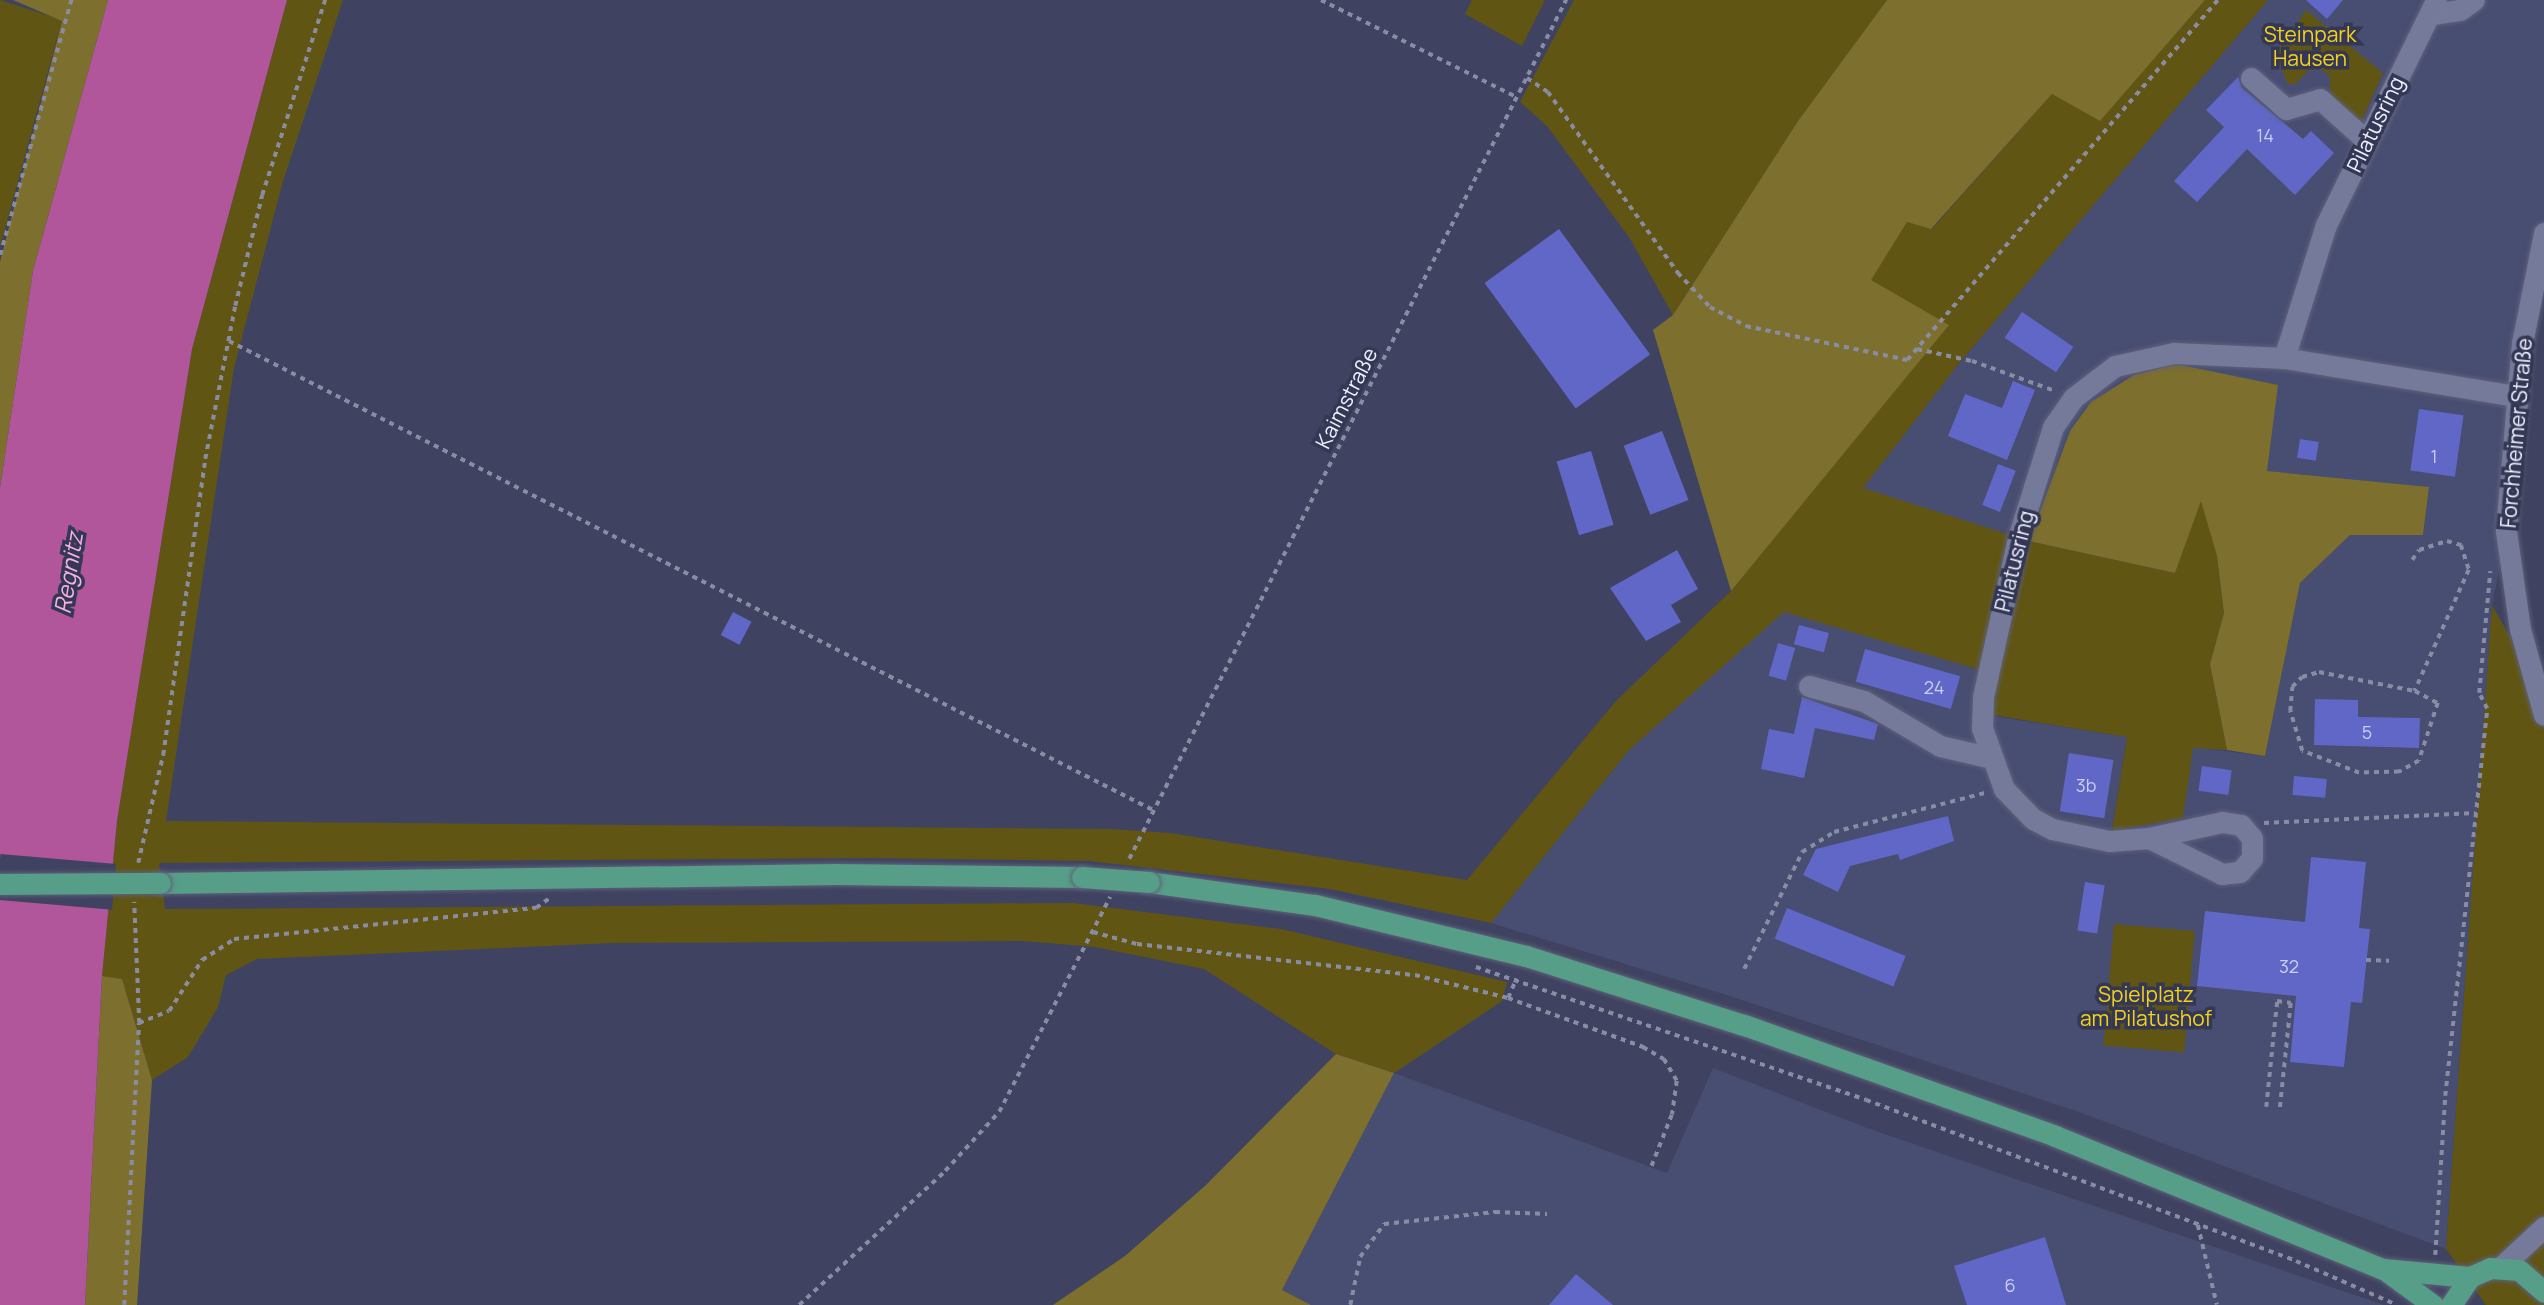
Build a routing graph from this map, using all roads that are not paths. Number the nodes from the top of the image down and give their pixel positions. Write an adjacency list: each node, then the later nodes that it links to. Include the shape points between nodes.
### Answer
1 (2474, 0): 2 (street, Pilatusring, via 2460,10)
2 (2435, 7): 4 (street, Pilatusring)
3 (2250, 78): 4 (street, via 2286,109 2320,99)
4 (2367, 141): 6 (street, Pilatusring, via 2326,225)
5 (2544, 233): 7 (street, Forchheimer Straße)
6 (2284, 358): 7 (street, Pilatusring); 10 (street, Pilatusring, via 2145,356 2115,366 2073,398 2053,427 2018,538 1983,697)
7 (2515, 396): 9 (street, Forchheimer Straße, via 2506,531 2520,629)
8 (1809, 686): 10 (street, via 1864,701 1940,746)
9 (2544, 715)
10 (1988, 757): 11 (street, Pilatusring, via 2004,789 2033,819 2061,832 2109,841)
11 (2149, 838): 11 (street, Pilatusring, via 2222,874 2240,872 2252,858 2252,838 2241,825 2222,822)
12 (0, 884): 15 (main road, bridge, via 822,874 1082,877 1315,905 1421,927 1633,989 2055,1136)
13 (2544, 1227): 14 (street)
14 (2501, 1267): 16 (main road); 17 (main road, via 2519,1270)
15 (2383, 1269): 16 (main road); 18 (main road)
16 (2470, 1277): 19 (main road)
17 (2544, 1292)
18 (2433, 1305)
19 (2451, 1305)

